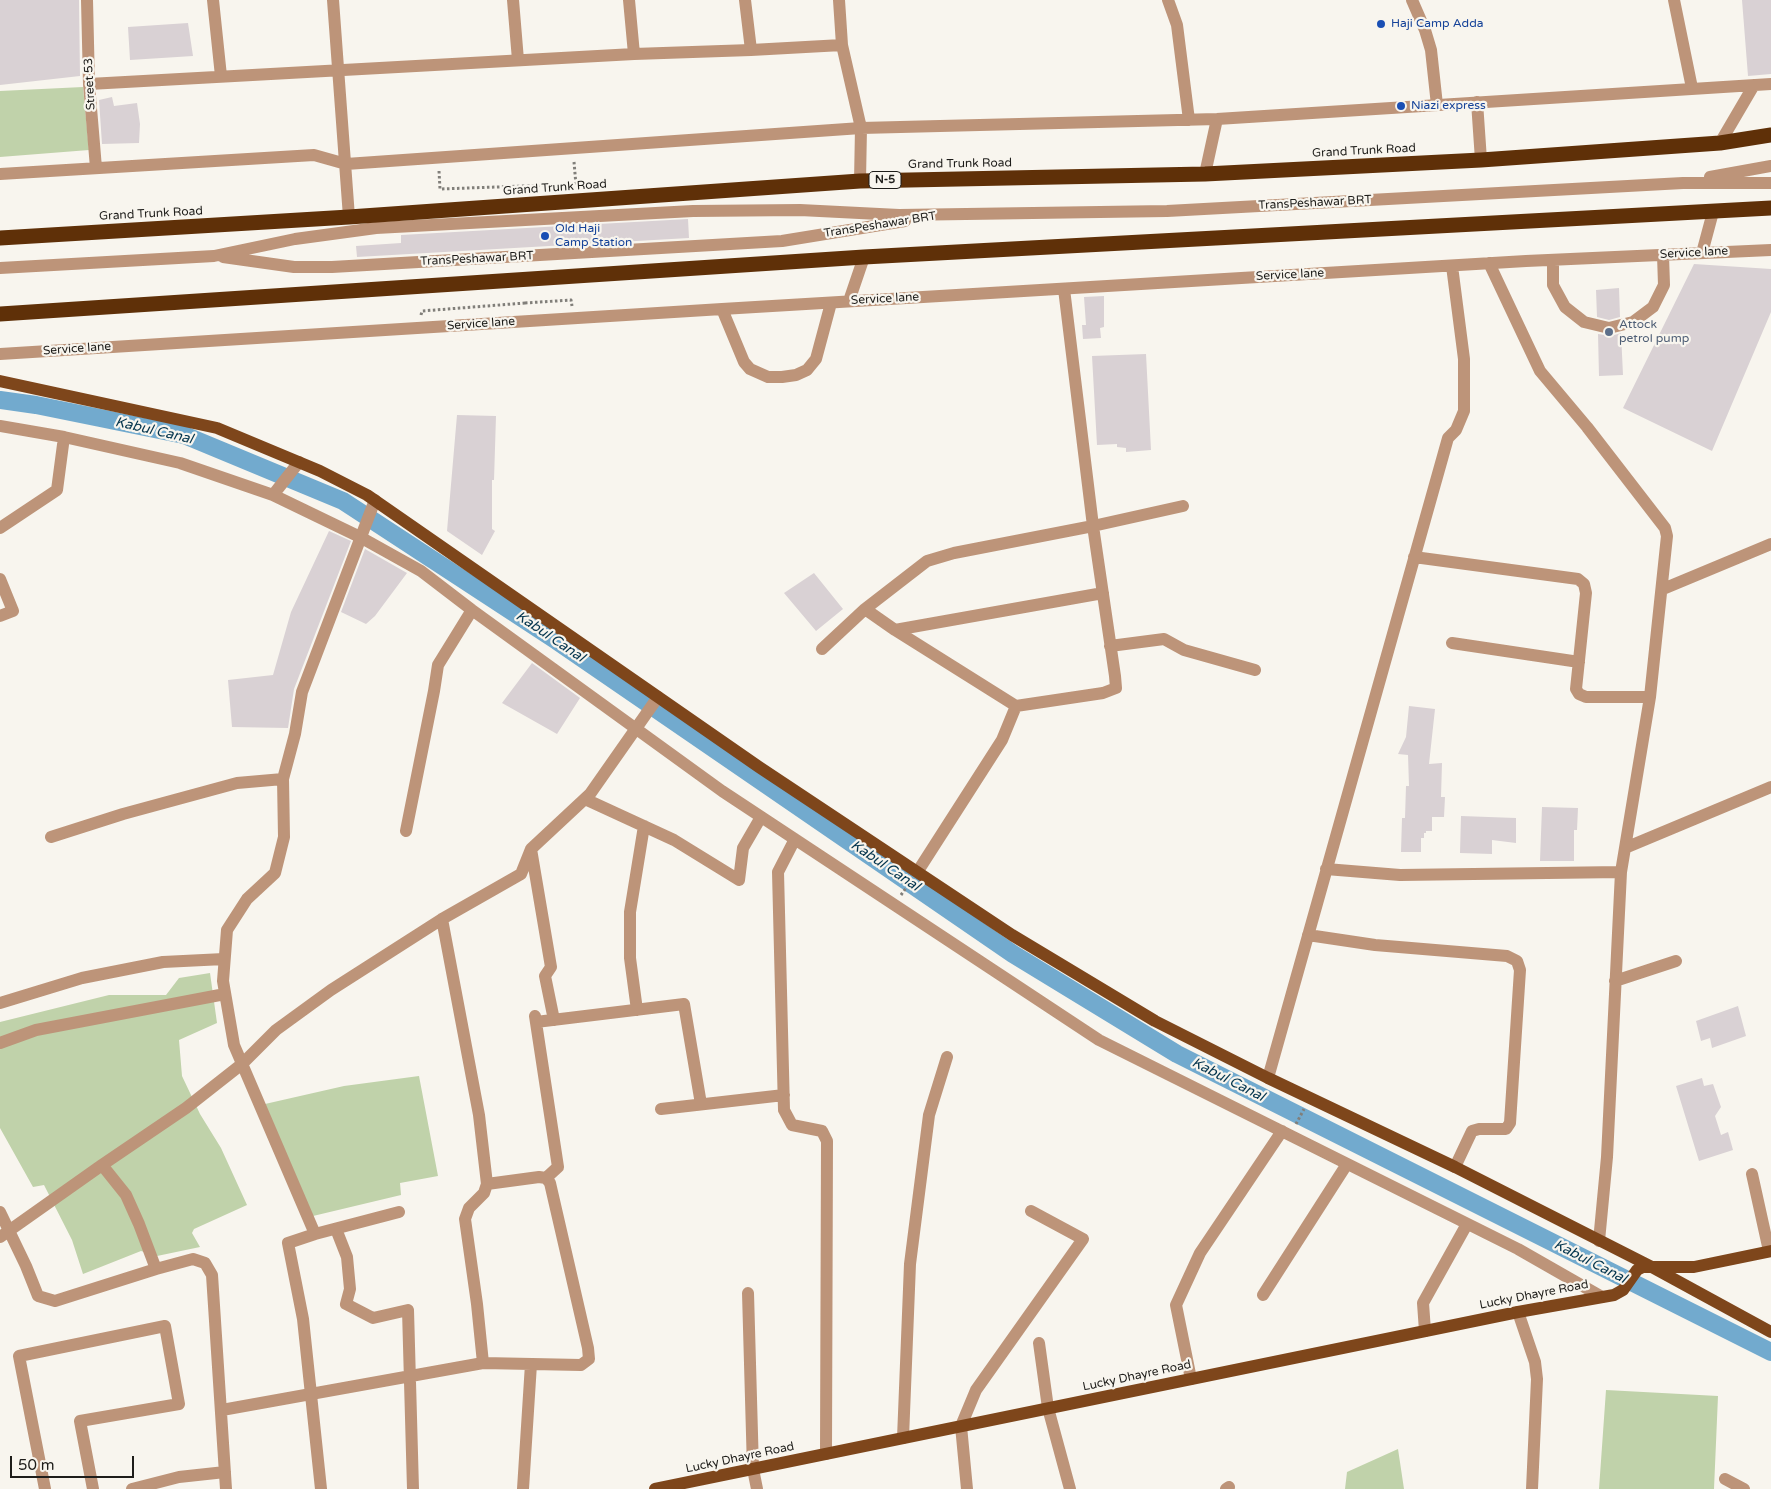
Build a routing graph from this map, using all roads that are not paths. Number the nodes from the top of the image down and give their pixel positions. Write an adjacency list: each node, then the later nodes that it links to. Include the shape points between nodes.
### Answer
1 (87, 0): 17 (street, Street 53)
2 (213, 0): 16 (street)
3 (333, 0): 15 (street)
4 (513, 0): 14 (street)
5 (629, 0): 13 (street)
6 (745, 0): 12 (street)
7 (839, 0): 11 (street)
8 (1168, 0): 24 (street, via 1177,25)
9 (1412, 0): 22 (street, via 1431,50)
10 (1674, 0): 20 (street)
11 (842, 45): 12 (street); 25 (street)
12 (751, 50): 13 (street)
13 (634, 54): 14 (street)
14 (518, 60): 15 (street)
15 (339, 70): 16 (street); 29 (street)
16 (221, 76): 17 (street)
17 (89, 84): 31 (street, Street 53)
18 (1771, 84): 19 (street)
19 (1754, 85): 20 (street); 27 (street)
20 (1692, 88): 21 (street)
21 (1477, 102): 22 (street); 28 (street)
22 (1437, 105): 23 (street)
23 (1217, 119): 24 (street); 33 (street)
24 (1189, 120): 25 (street)
25 (861, 128): 29 (street); 34 (street)
26 (1771, 135): 27 (highway, Grand Trunk Road / N-5)
27 (1720, 143): 28 (highway, Grand Trunk Road / N-5)
28 (1481, 160): 33 (highway, Grand Trunk Road / N-5)
29 (346, 164): 31 (street, via 314,156); 40 (street)
30 (1771, 166): 35 (street, TransPeshawar BRT)
31 (96, 168): 32 (street)
32 (0, 174)
33 (1205, 174): 34 (highway, Grand Trunk Road / N-5)
34 (860, 181): 40 (highway, Grand Trunk Road / N-5)
35 (1683, 182): 36 (street, TransPeshawar BRT); 39 (street, TransPeshawar BRT, via 1167,211)
36 (1771, 183)
37 (1771, 208): 38 (highway)
38 (1713, 212): 43 (street); 46 (highway)
39 (947, 215): 45 (street, TransPeshawar BRT, via 749,209 396,227 295,239); 45 (street, TransPeshawar BRT, via 782,241 323,268)
40 (349, 217): 41 (highway, Grand Trunk Road / N-5)
41 (0, 238)
42 (1771, 250): 43 (street, Service lane)
43 (1702, 253): 44 (street, Service lane)
44 (1664, 254): 47 (street, Service lane); 47 (street, via 1664,285 1652,307 1633,322 1608,328 1584,322 1564,307 1553,285)
45 (214, 256): 50 (street, TransPeshawar BRT)
46 (864, 257): 52 (street); 55 (highway)
47 (1553, 260): 48 (street, Service lane)
48 (1489, 263): 49 (street, Service lane); 70 (street, via 1540,371 1665,528)
49 (1452, 266): 51 (street, Service lane); 68 (street, via 1464,359 1464,411 1456,430 1448,438)
50 (0, 268)
51 (1064, 288): 52 (street, Service lane); 64 (street)
52 (849, 301): 53 (street, Service lane)
53 (831, 303): 54 (street, Service lane); 54 (street, via 816,359 807,370 782,378 768,377 750,369)
54 (722, 309): 56 (street, Service lane)
55 (0, 314)
56 (0, 354)
57 (0, 381): 60 (main road, via 217,428)
58 (0, 426): 59 (street)
59 (64, 437): 61 (street, via 180,463); 65 (street, via 57,490)
60 (296, 466): 61 (street); 62 (main road, via 320,471)
61 (275, 493): 66 (street)
62 (374, 503): 66 (street); 82 (main road)
63 (1183, 506): 64 (street)
64 (1093, 526): 71 (street); 72 (street, via 954,553 927,562)
65 (0, 528)
66 (362, 534): 73 (street, via 420,571); 85 (street, via 302,692)
67 (1771, 544): 70 (street)
68 (1414, 557): 79 (street, via 1578,579 1584,584 1586,593); 95 (street)
69 (0, 579): 74 (street, via 13,611)
70 (1662, 589): 81 (street)
71 (1103, 594): 75 (street); 77 (street)
72 (865, 609): 75 (street); 78 (street)
73 (472, 610): 84 (street); 90 (street, via 438,665)
74 (0, 616)
75 (894, 630): 83 (street)
76 (1452, 643): 79 (street)
77 (1110, 646): 80 (street, via 1164,640 1184,650); 83 (street, via 1116,688 1103,693)
78 (822, 649)
79 (1579, 662): 81 (street, via 1576,689 1579,694 1586,697)
80 (1255, 670)
81 (1650, 697): 93 (street)
82 (658, 698): 84 (street); 96 (main road)
83 (1016, 706): 96 (street, via 1002,740)
84 (636, 727): 87 (street); 88 (street)
85 (283, 779): 91 (street, via 237,783); 100 (street, via 284,837 275,873 247,899 226,930)
86 (1771, 787): 93 (street)
87 (585, 799): 89 (street); 94 (street)
88 (761, 817): 89 (street, via 743,848 739,880 674,840); 92 (street)
89 (644, 826): 105 (street, via 630,912 630,958)
90 (406, 831)
91 (51, 837)
92 (795, 839): 111 (street, via 778,872); 114 (street, via 1100,1040)
93 (1625, 848): 97 (street)
94 (531, 850): 98 (street, via 521,874); 106 (street, via 551,967 545,976)
95 (1326, 869): 97 (street, via 1400,875); 99 (street)
96 (918, 871): 110 (main road, via 1012,935 1155,1021)
97 (1621, 872): 102 (street)
98 (442, 919): 109 (street, via 331,990 276,1030); 120 (street, via 479,1115)
99 (1308, 935): 110 (street); 117 (street, via 1375,945 1507,956 1517,961 1520,970 1510,1123 1506,1129 1472,1131)
100 (224, 959): 103 (street); 104 (street, via 154,964 82,978)
101 (1676, 961): 102 (street)
102 (1615, 981): 128 (street, via 1607,1157)
103 (225, 994): 107 (street, via 36,1030); 109 (street, via 234,1046)
104 (0, 1003)
105 (637, 1010): 106 (street); 112 (street, via 684,1004)
106 (554, 1020): 119 (street, via 536,1019 558,1167)
107 (0, 1042)
108 (947, 1057): 147 (street, via 929,1115 910,1264)
109 (242, 1064): 116 (street, via 186,1108); 127 (street)
110 (1268, 1078): 117 (main road)
111 (784, 1095): 112 (street); 148 (street, via 784,1110 792,1125 822,1131 828,1141)
112 (701, 1104): 113 (street)
113 (661, 1109)
114 (1286, 1133): 115 (street); 142 (street, via 1200,1253 1176,1305)
115 (1347, 1164): 124 (street); 133 (street)
116 (102, 1165): 126 (street); 131 (street, via 126,1196)
117 (1455, 1167): 128 (main road)
118 (1752, 1174): 129 (street)
119 (546, 1178): 120 (street); 140 (street, via 550,1183 589,1359 581,1365)
120 (487, 1184): 139 (street, via 464,1219)
121 (1031, 1211): 146 (street, via 1083,1239 976,1390)
122 (0, 1212): 126 (street)
123 (399, 1212): 125 (street)
124 (1467, 1224): 134 (street); 136 (street, via 1423,1303)
125 (336, 1229): 127 (street); 141 (street, via 347,1256 350,1289 346,1304 373,1318 408,1310)
126 (5, 1234): 131 (street, via 38,1296 55,1301)
127 (314, 1234): 143 (street, via 288,1243 303,1319)
128 (1599, 1242): 130 (main road)
129 (1770, 1251): 130 (main road, via 1694,1267)
130 (1650, 1266): 134 (main road, Lucky Dhayre Road, via 1637,1270 1623,1290); 137 (main road)
131 (156, 1269): 145 (street, via 193,1259 205,1262 212,1275)
132 (748, 1293): 149 (street)
133 (1263, 1295)
134 (1602, 1297): 135 (main road, Lucky Dhayre Road)
135 (1518, 1312): 136 (main road, Lucky Dhayre Road); 163 (street, via 1535,1362 1537,1379)
136 (1424, 1331): 142 (main road, Lucky Dhayre Road)
137 (1771, 1332)
138 (1040, 1343): 144 (street)
139 (482, 1363): 140 (street); 141 (street)
140 (531, 1364): 158 (street)
141 (411, 1376): 143 (street); 157 (street)
142 (1191, 1379): 144 (main road, Lucky Dhayre Road)
143 (311, 1393): 145 (street); 156 (street)
144 (1048, 1408): 146 (main road, Lucky Dhayre Road); 162 (street)
145 (222, 1410): 150 (street)
146 (961, 1426): 147 (main road, Lucky Dhayre Road); 161 (street)
147 (903, 1438): 148 (main road, Lucky Dhayre Road)
148 (826, 1454): 149 (main road, Lucky Dhayre Road)
149 (753, 1469): 159 (main road, Lucky Dhayre Road); 160 (street)
150 (225, 1472): 154 (street, via 179,1477); 155 (street)
151 (1726, 1479): 164 (street)
152 (44, 1489): 153 (street, via 19,1356 166,1326 179,1404 80,1421)
153 (93, 1489)
154 (132, 1489)
155 (226, 1489)
156 (321, 1489)
157 (413, 1489)
158 (523, 1489)
159 (655, 1489)
160 (757, 1489)
161 (967, 1489)
162 (1070, 1489)
163 (1532, 1489)
164 (1744, 1489)

